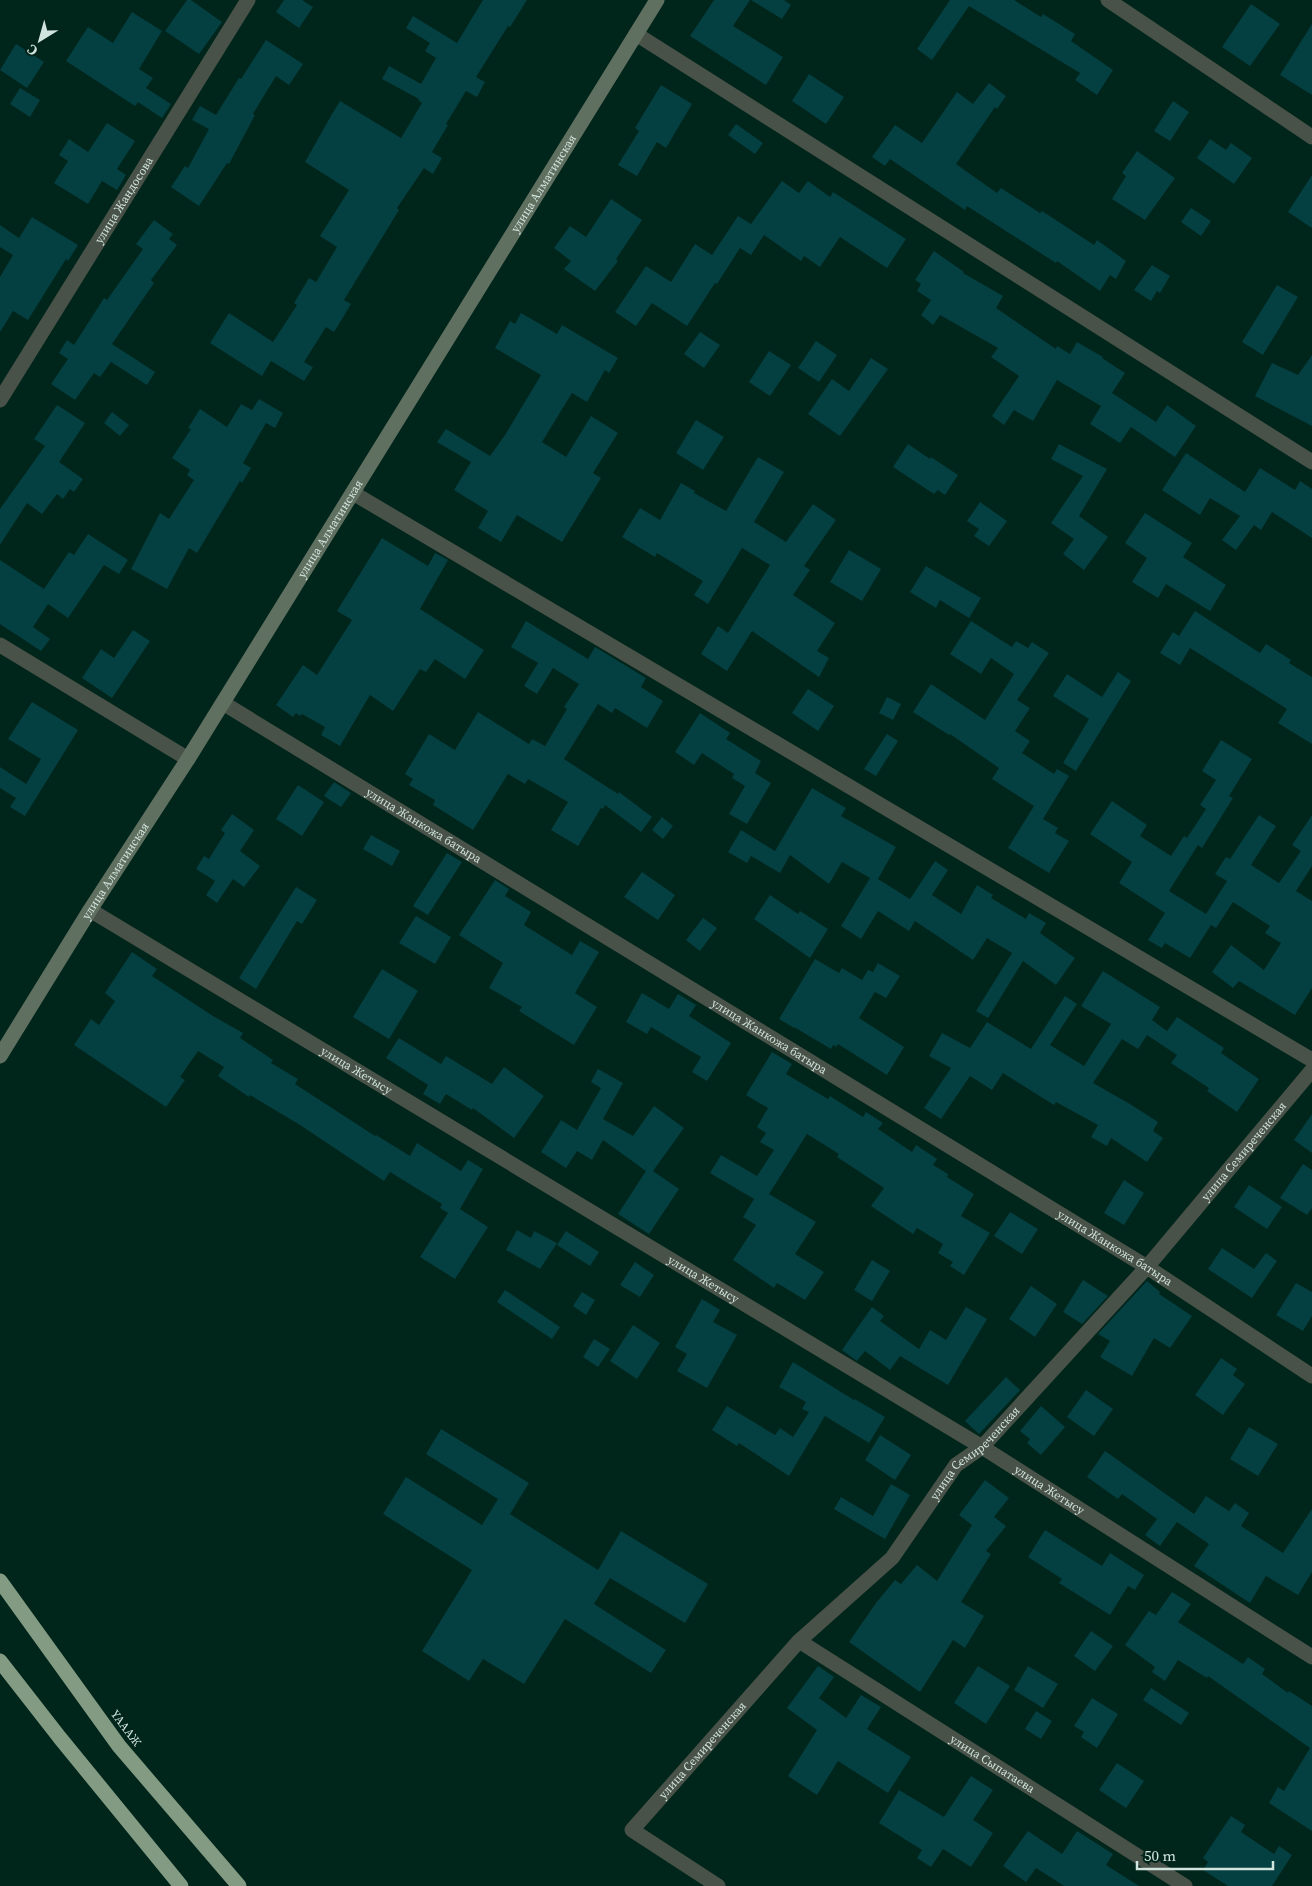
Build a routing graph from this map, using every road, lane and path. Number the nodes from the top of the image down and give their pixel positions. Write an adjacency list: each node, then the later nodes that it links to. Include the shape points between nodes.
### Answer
1 (248, 0): 6 (street, улица Жандосова)
2 (657, 0): 4 (street, улица Алматинская)
3 (1108, 0): 5 (street)
4 (636, 34): 7 (street); 8 (street, улица Алматинская)
5 (1312, 137)
6 (0, 400)
7 (1312, 462)
8 (353, 493): 10 (street, улица Алматинская); 14 (street)
9 (0, 645): 11 (street)
10 (223, 703): 11 (street, улица Алматинская); 16 (street, улица Жанкожа батыра)
11 (188, 759): 12 (street, улица Алматинская)
12 (90, 910): 13 (street, улица Алматинская); 18 (street, улица Жетысу)
13 (0, 1056)
14 (1312, 1060)
15 (1312, 1070): 16 (street, улица Семиреченская)
16 (1146, 1267): 17 (street, улица Жанкожа батыра); 18 (street, улица Семиреченская)
17 (1312, 1376)
18 (982, 1447): 20 (street, улица Семиреченская, via 956,1465 892,1558); 21 (street, улица Жетысу)
19 (0, 1581): 24 (highway, ҮАААЖ, via 119,1746)
20 (799, 1641): 25 (street, улица Семиреченская, via 632,1830); 26 (street, улица Сыпатаева)
21 (1312, 1657)
22 (0, 1661): 23 (highway)
23 (181, 1886)
24 (239, 1886)
25 (718, 1886)
26 (1185, 1886)

